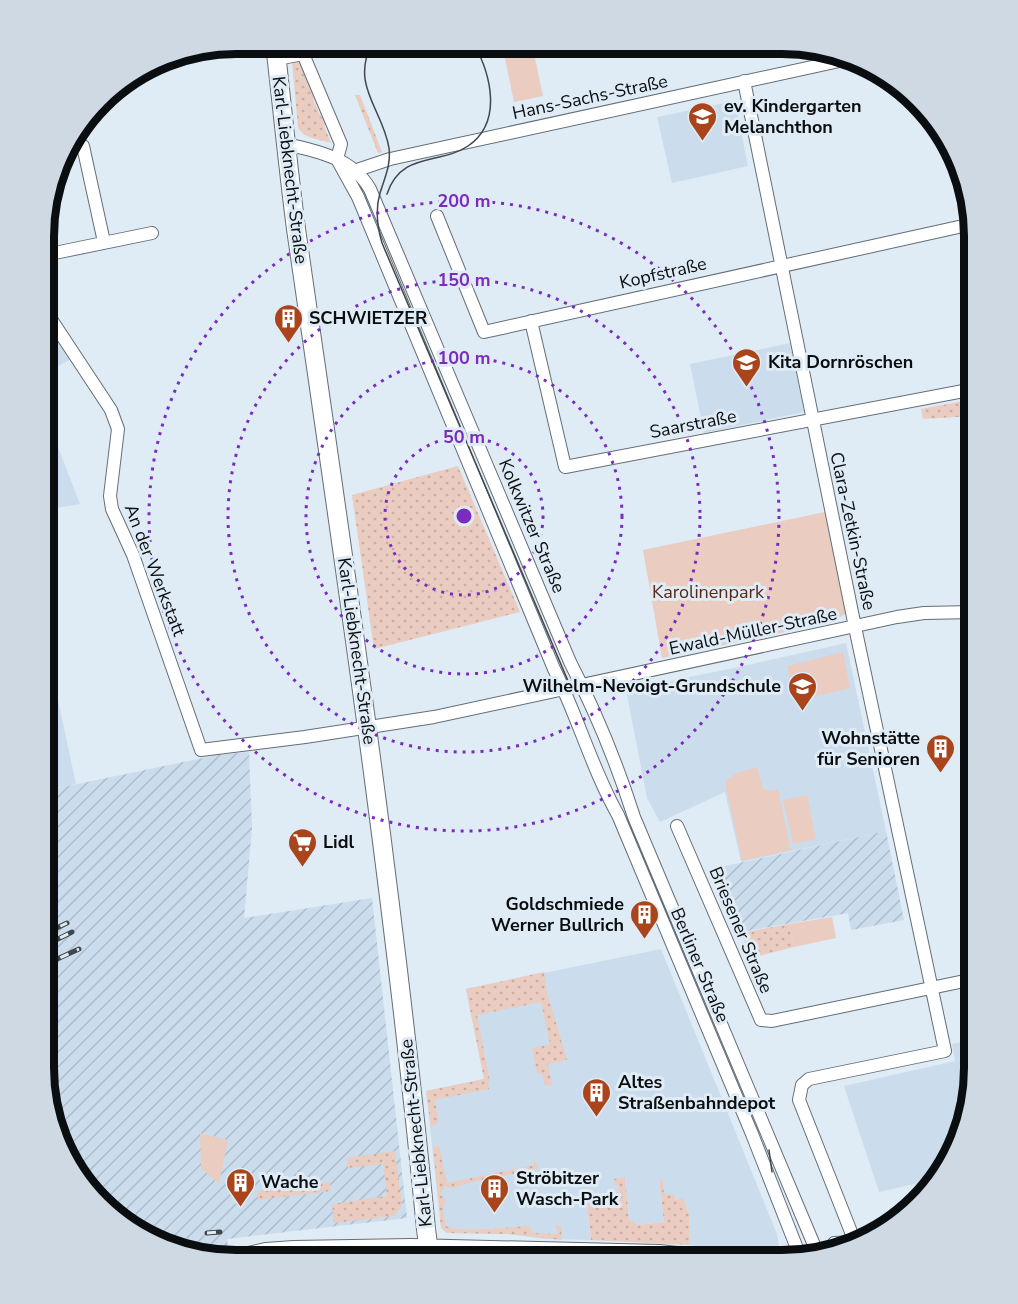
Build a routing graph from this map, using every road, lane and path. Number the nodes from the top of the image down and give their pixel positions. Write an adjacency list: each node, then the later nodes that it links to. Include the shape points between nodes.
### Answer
1 (276, 54): 5 (main road, Karl-Liebknecht-Straße)
2 (303, 54): 7 (street, Kolkwitzer Straße, via 341,144)
3 (835, 62): 4 (street, Hans-Sachs-Straße)
4 (744, 81): 8 (street, Hans-Sachs-Straße, via 390,159); 14 (street, Clara-Zetkin-Straße)
5 (286, 144): 7 (street); 22 (main road, Karl-Liebknecht-Straße)
6 (77, 147): 12 (street, via 82,146)
7 (337, 159): 8 (street, Kolkwitzer Straße)
8 (351, 172): 21 (street, Kolkwitzer Straße, via 554,669); 21 (street, Kolkwitzer Straße, via 364,179 378,205 570,662)
9 (437, 216): 15 (street, Kopfstraße, via 484,332)
10 (963, 226): 14 (street, Kopfstraße)
11 (152, 233): 12 (street)
12 (104, 242): 13 (street)
13 (54, 253)
14 (781, 265): 15 (street, Kopfstraße); 18 (street, Clara-Zetkin-Straße)
15 (531, 321): 18 (street, Saarstraße, via 566,467)
16 (54, 324): 23 (street, An der Werkstatt, via 111,410 118,429 112,509 133,555)
17 (964, 391): 18 (street, Saarstraße)
18 (812, 419): 20 (street, Clara-Zetkin-Straße)
19 (964, 612): 20 (street, Ewald-Müller-Straße, via 924,613)
20 (855, 627): 21 (street, Ewald-Müller-Straße); 26 (street, Clara-Zetkin-Straße)
21 (574, 687): 22 (street, Ewald-Müller-Straße); 28 (street, Berliner Straße, via 621,776 634,817); 30 (street, Berliner Straße, via 602,786 622,825)
22 (367, 728): 23 (street, Ewald-Müller-Straße); 29 (main road, Karl-Liebknecht-Straße)
23 (201, 750)
24 (677, 826): 26 (street, Briesener Straße, via 761,1020 772,1021)
25 (964, 981): 26 (street, Briesener Straße)
26 (932, 988): 27 (street, via 945,1051 809,1079 800,1090 799,1100)
27 (854, 1234)
28 (816, 1247)
29 (430, 1250)
30 (797, 1250)

